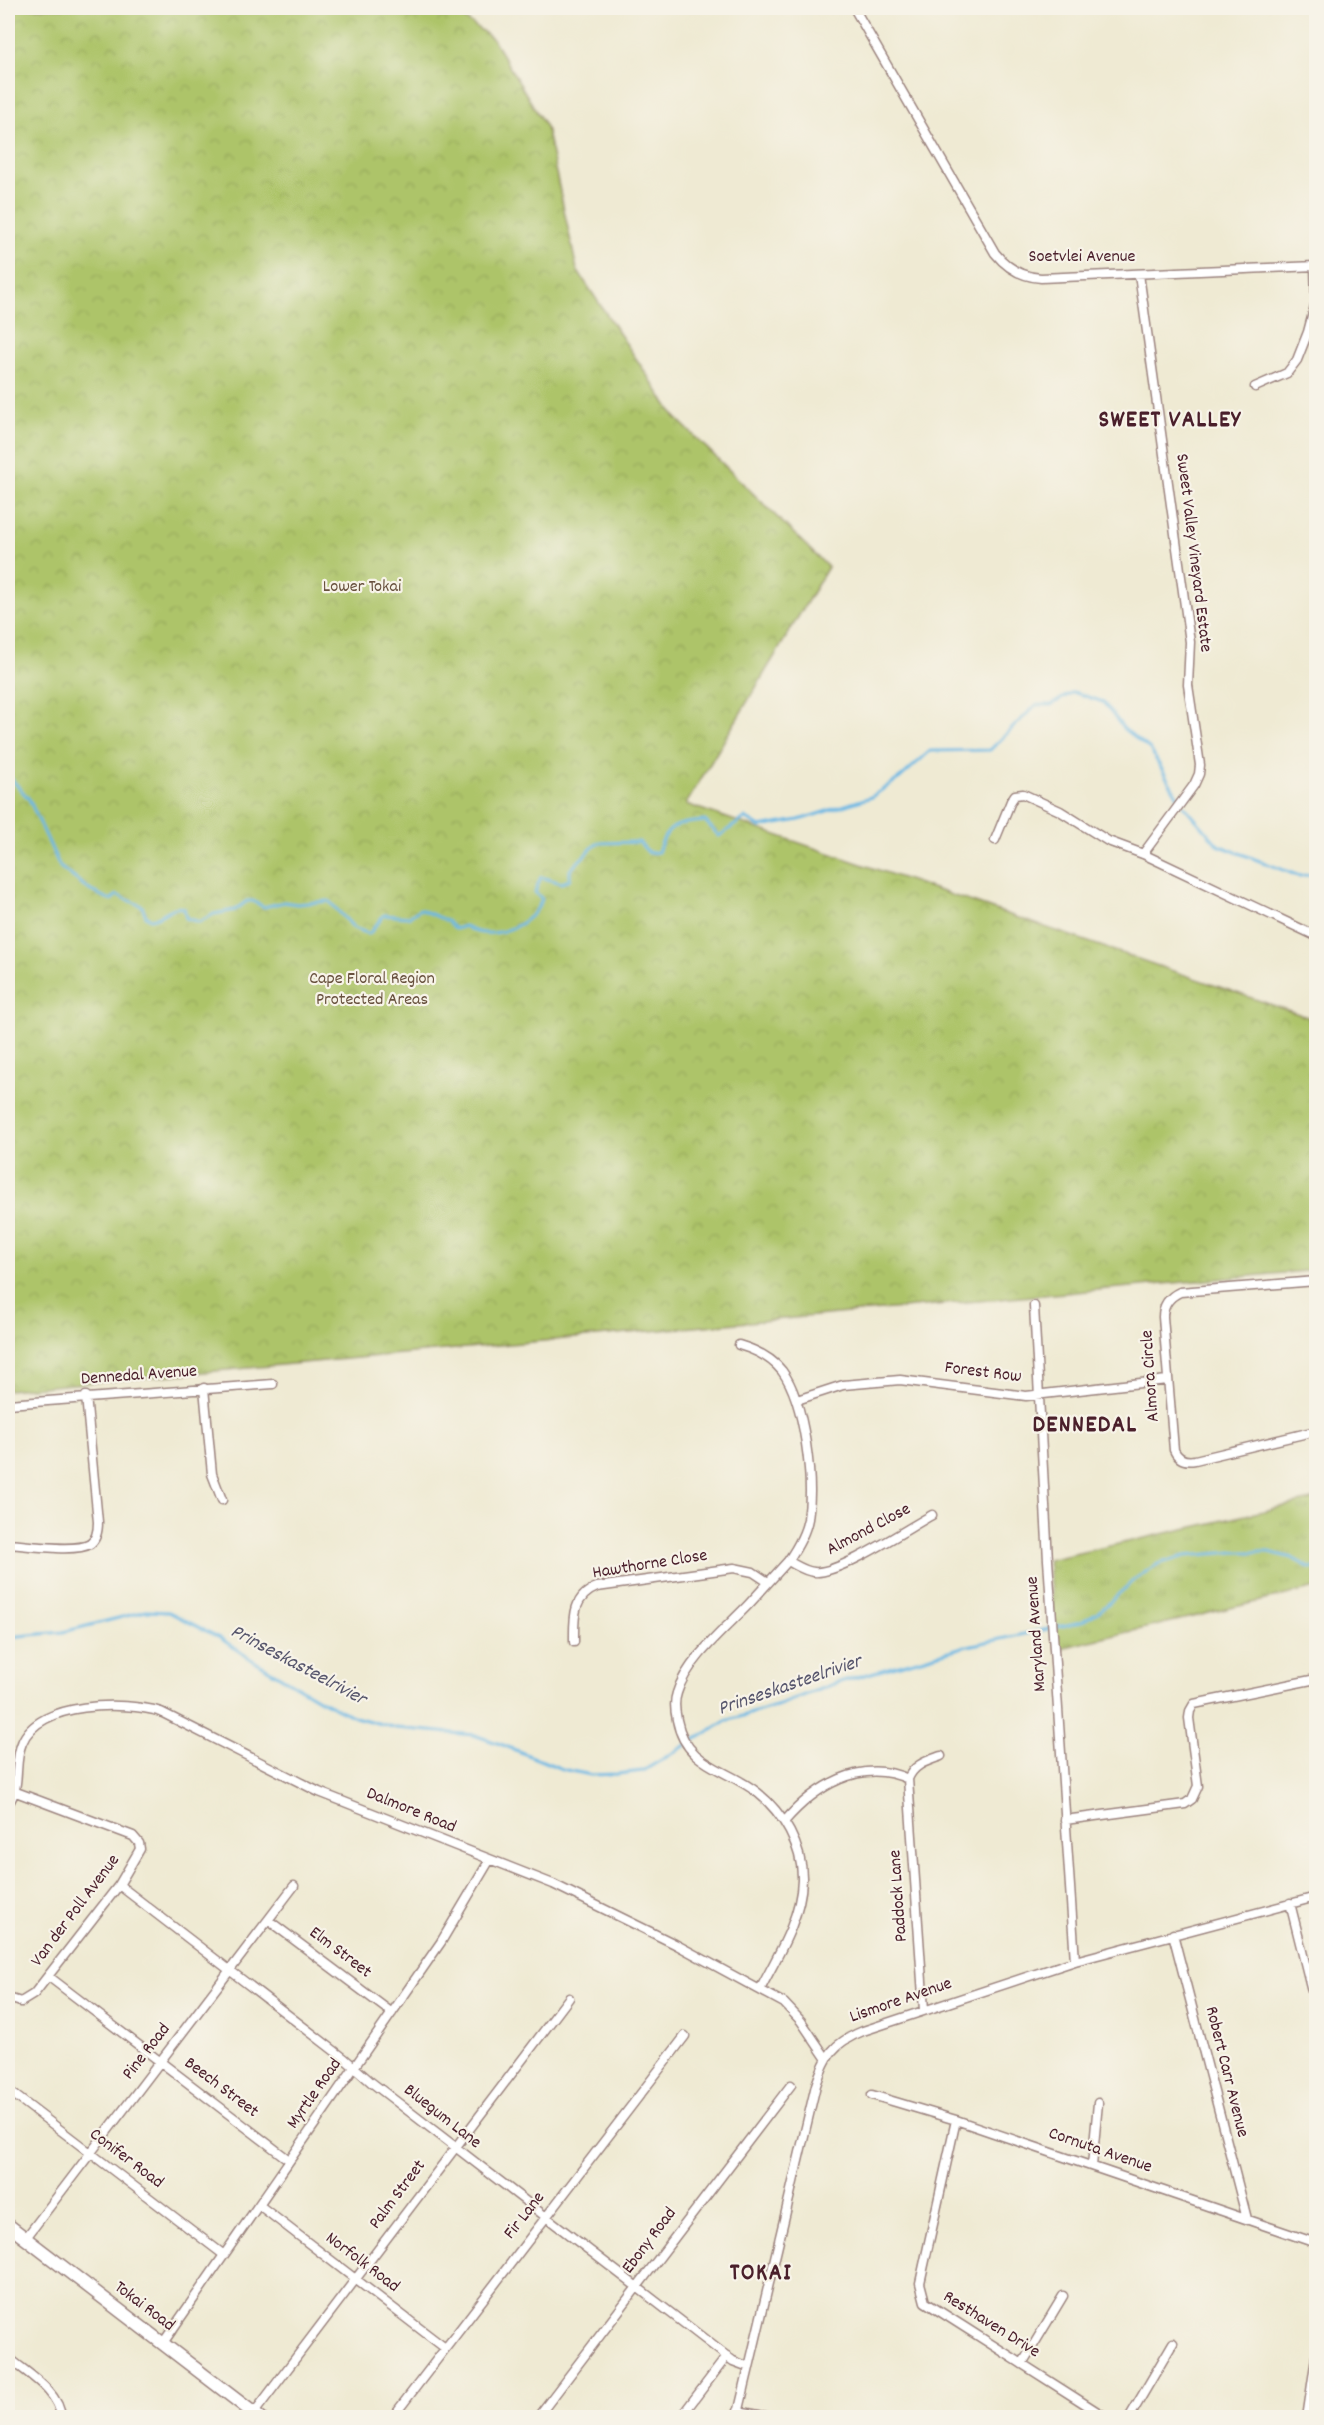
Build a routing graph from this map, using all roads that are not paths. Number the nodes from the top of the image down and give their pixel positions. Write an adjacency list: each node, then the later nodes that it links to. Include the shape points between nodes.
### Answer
1 (854, 8): 3 (street, Soetvlei Avenue, via 1002,262 1031,277)
2 (1316, 266): 3 (street, Soetvlei Avenue); 4 (street, via 1316,302 1297,360 1287,373)
3 (1139, 274): 6 (street, Sweet Valley Vineyard Estate, via 1190,642 1188,685 1200,765 1194,785)
4 (1255, 387)
5 (995, 840): 6 (street, via 1011,801 1015,795 1023,794 1060,811 1108,841)
6 (1143, 854): 7 (street)
7 (1317, 936)
8 (1317, 1281): 11 (street, Almora Circle, via 1174,1295 1163,1310)
9 (1034, 1306): 14 (street, Maryland Avenue)
10 (739, 1345): 16 (street, via 771,1360 782,1371)
11 (1167, 1380): 14 (street, Forest Row); 18 (street, Almora Circle, via 1173,1450 1183,1460)
12 (273, 1384): 13 (street, Dennedal Avenue)
13 (204, 1388): 15 (street, Dennedal Avenue); 19 (street, via 212,1474)
14 (1039, 1395): 16 (street, Forest Row, via 900,1380 843,1385); 30 (street, Maryland Avenue)
15 (86, 1396): 17 (street, Dennedal Avenue); 21 (street, via 98,1522 95,1537 90,1544 73,1547)
16 (797, 1400): 22 (street, via 808,1461 810,1500 804,1533)
17 (8, 1404)
18 (1317, 1431)
19 (222, 1500)
20 (932, 1515): 22 (street, Almond Close, via 845,1564 821,1572 806,1571)
21 (8, 1544)
22 (788, 1561): 23 (street)
23 (768, 1582): 24 (street, Hawthorne Close, via 753,1572 734,1568 597,1587 588,1590 578,1602); 31 (street, via 689,1670 677,1692 676,1716 683,1738 695,1756 756,1792)
24 (573, 1642)
25 (1317, 1679): 30 (street, via 1194,1704 1189,1718 1198,1786 1185,1804)
26 (941, 1756): 27 (street, via 918,1765)
27 (908, 1779): 31 (street, via 887,1772 843,1777 802,1802); 46 (street, Paddock Lane)
28 (16, 1792): 29 (street, Dalmore Road); 32 (street, Dalmore Road, via 19,1750 34,1725 48,1717 82,1709 140,1706 177,1719 319,1792); 33 (street, Van der Poll Avenue, via 136,1839 140,1849)
29 (8, 1804)
30 (1065, 1820): 39 (street, Maryland Avenue)
31 (784, 1822): 42 (street, via 801,1864 800,1899 793,1923)
32 (489, 1861): 42 (street, Dalmore Road, via 553,1884); 47 (street, Myrtle Road, via 441,1942)
33 (118, 1885): 40 (street, Bluegum Lane); 41 (street, Van der Poll Avenue)
34 (294, 1886): 37 (street, Pine Road)
35 (1317, 1897): 36 (street, Lismore Avenue)
36 (1290, 1903): 38 (street, Lismore Avenue); 45 (street)
37 (268, 1920): 40 (street, Pine Road); 47 (street, Elm Street)
38 (1173, 1934): 39 (street, Lismore Avenue); 63 (street, Robert Carr Avenue)
39 (1075, 1961): 46 (street, Lismore Avenue)
40 (230, 1972): 50 (street, Pine Road); 51 (street, Bluegum Lane)
41 (48, 1976): 43 (street, Van der Poll Avenue, via 26,2000 15,2002); 50 (street, Beech Street)
42 (760, 1990): 49 (street, Dalmore Road, via 794,2011)
43 (8, 1998)
44 (569, 1998): 57 (street, Palm Street)
45 (1317, 2007)
46 (924, 2010): 49 (street, Lismore Avenue, via 845,2038)
47 (392, 2013): 51 (street, Myrtle Road)
48 (685, 2036): 62 (street, Fir Lane)
49 (826, 2058): 78 (street, Lismore Avenue, via 816,2085)
50 (160, 2062): 58 (street, Pine Road); 59 (street, Beech Street)
51 (354, 2068): 57 (street, Bluegum Lane); 59 (street, Myrtle Road)
52 (791, 2085): 69 (street, Ebony Road)
53 (8, 2090): 58 (street, Conifer Road)
54 (872, 2095): 56 (street, Cornuta Avenue)
55 (1098, 2103): 60 (street)
56 (956, 2120): 60 (street, Cornuta Avenue); 77 (street, Resthaven Drive, via 921,2292 933,2309)
57 (455, 2148): 62 (street, Bluegum Lane); 68 (street, Palm Street)
58 (91, 2153): 65 (street, Pine Road); 67 (street, Conifer Road)
59 (289, 2160): 61 (street, Myrtle Road)
60 (1092, 2166): 63 (street, Cornuta Avenue)
61 (259, 2205): 67 (street, Myrtle Road); 68 (street, Norfolk Road)
62 (545, 2218): 69 (street, Bluegum Lane); 73 (street, Fir Lane)
63 (1246, 2219): 66 (street, Cornuta Avenue)
64 (8, 2225): 65 (main road, Tokai Road)
65 (25, 2239): 71 (main road, Tokai Road)
66 (1317, 2243)
67 (224, 2255): 71 (street, Myrtle Road)
68 (355, 2279): 73 (street, Norfolk Road); 80 (street, Palm Street)
69 (636, 2288): 74 (street, Bluegum Lane); 83 (street, Ebony Road)
70 (1063, 2296): 77 (street)
71 (163, 2343): 80 (main road, Tokai Road)
72 (1173, 2343): 87 (street)
73 (445, 2348): 82 (street, Fir Lane)
74 (728, 2356): 78 (street, Bluegum Lane); 84 (street)
75 (8, 2357): 81 (street, via 53,2396)
76 (1317, 2357): 88 (street)
77 (1022, 2364): 86 (street, Resthaven Drive)
78 (749, 2367): 79 (street, Lismore Avenue)
79 (738, 2414): 85 (street)
80 (257, 2415)
81 (61, 2418)
82 (392, 2418)
83 (537, 2418)
84 (680, 2418)
85 (775, 2418)
86 (1107, 2418)
87 (1129, 2418)
88 (1307, 2418)

